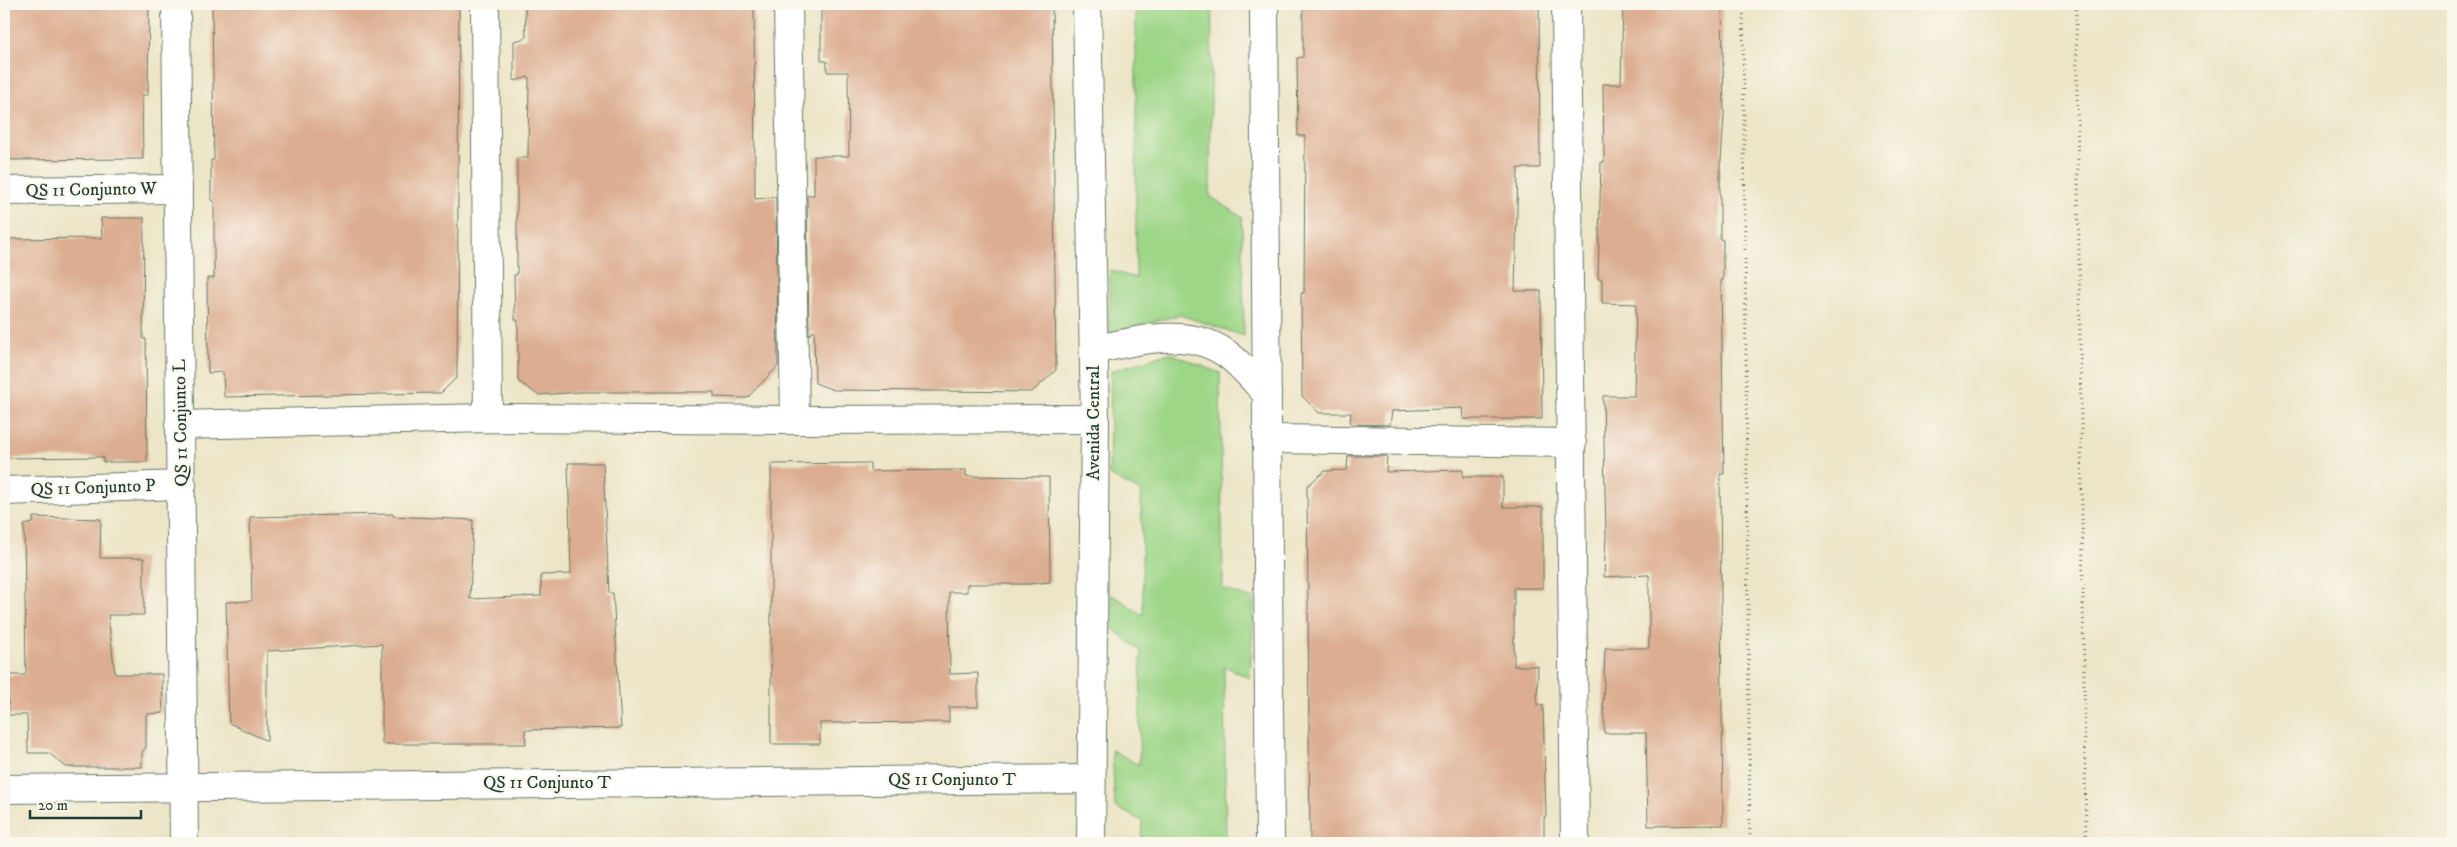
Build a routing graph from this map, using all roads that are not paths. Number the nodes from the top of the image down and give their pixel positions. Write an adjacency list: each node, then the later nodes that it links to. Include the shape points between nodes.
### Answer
1 (176, 4): 7 (street, QS 11 Conjunto L)
2 (485, 4): 11 (street)
3 (788, 4): 13 (street)
4 (1087, 4): 9 (street, Avenida Central)
5 (1264, 4): 10 (street)
6 (1566, 4): 16 (street)
7 (178, 190): 8 (street, QS 11 Conjunto W); 14 (street, QS 11 Conjunto L)
8 (4, 191)
9 (1094, 350): 10 (street, via 1164,338 1208,344 1231,357); 12 (street, Avenida Central)
10 (1267, 394): 15 (street)
11 (488, 418): 13 (street); 14 (street)
12 (1095, 419): 13 (street); 19 (street, Avenida Central)
13 (795, 420)
14 (179, 425): 17 (street, QS 11 Conjunto L)
15 (1269, 439): 16 (street); 24 (street)
16 (1572, 443): 25 (street)
17 (182, 485): 18 (street, QS 11 Conjunto P); 20 (street, QS 11 Conjunto L)
18 (4, 491)
19 (1090, 779): 20 (street, QS 11 Conjunto T); 23 (street, Avenida Central)
20 (183, 786): 21 (street, QS 11 Conjunto T); 22 (street, QS 11 Conjunto L)
21 (4, 789)
22 (184, 843)
23 (1090, 843)
24 (1270, 843)
25 (1574, 843)

